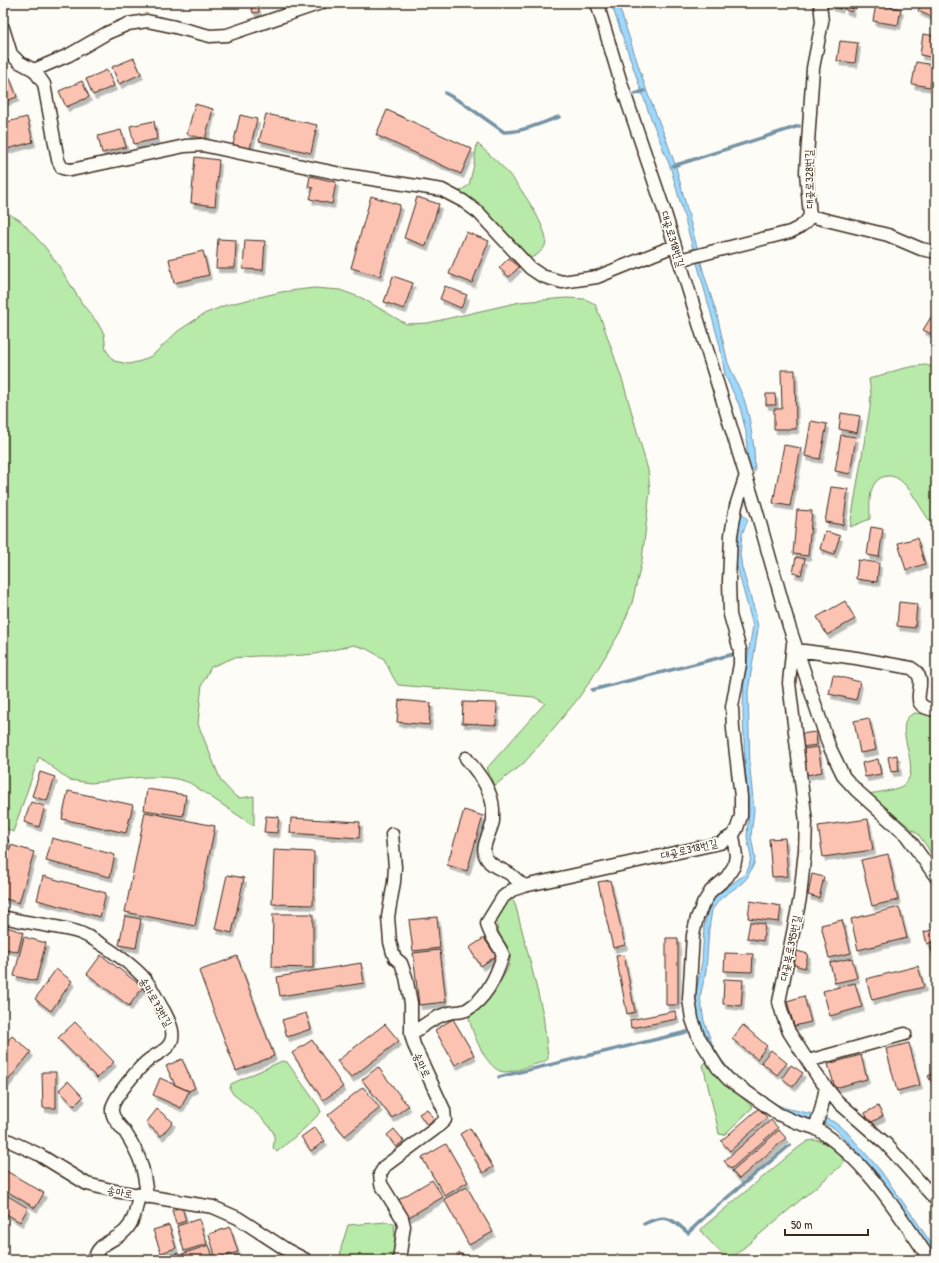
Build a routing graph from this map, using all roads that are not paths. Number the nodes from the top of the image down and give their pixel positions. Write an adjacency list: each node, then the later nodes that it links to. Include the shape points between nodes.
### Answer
1 (320, 3): 5 (street, via 227,35 210,36 147,21 128,24)
2 (597, 3): 7 (street, 대곶로318번길)
3 (820, 3): 6 (street, 대곶로328번길, via 822,22 813,68 806,172)
4 (3, 28): 5 (street, via 11,54)
5 (34, 70): 7 (street, via 44,84 58,160 62,168 71,170 186,146 202,145 346,175 442,190 479,213 530,268 542,276 562,282 597,277)
6 (810, 216): 8 (street, via 888,235 921,249); 9 (street, 대곶로328번길, via 805,223 790,232)
7 (674, 246): 9 (street, 대곶로318번길)
8 (936, 252)
9 (683, 259): 10 (street, 대곶로318번길)
10 (746, 475): 11 (street, 대곶로318번길); 15 (street, via 736,506 730,550 730,615 740,650 732,707 741,816)
11 (795, 645): 12 (street, via 911,668 920,678 920,705 926,709); 16 (street, 대곶로318번길, via 829,746 844,777 906,835); 21 (street, 대곶북로395번길, via 789,684 806,822 805,850 800,898 779,1002 789,1032)
12 (936, 710)
13 (466, 758): 17 (street, via 484,781 493,808 493,822 484,854 495,866)
14 (392, 834): 19 (street, 송마로, via 395,867 388,918 390,942 406,977 411,1003)
15 (733, 834): 17 (street, 대곶로318번길, via 720,843); 23 (street, via 736,856 734,866 727,877 711,891 703,904 693,935 689,999 692,1019 698,1036 728,1079 778,1114 796,1122)
16 (936, 877)
17 (524, 886): 19 (street, 대곶로318번길, via 512,890 503,897 487,924 488,932 503,955 492,983 469,1009 440,1016)
18 (3, 916): 25 (street, 송마로73번길, via 76,931 87,936 136,970 147,982 169,1021 172,1031 170,1044 135,1072 113,1104 114,1117 140,1159 145,1176)
19 (411, 1034): 29 (street, 송마로, via 418,1057 444,1110 445,1120 385,1166 380,1174 381,1184 403,1222 404,1233)
20 (905, 1034): 21 (street)
21 (808, 1061): 22 (street, 대곶북로395번길)
22 (826, 1087): 23 (street); 26 (street, 대곶북로395번길, via 886,1144)
23 (816, 1125): 30 (street, via 853,1157 905,1223)
24 (3, 1138): 25 (street, 송마로, via 38,1154 87,1184)
25 (143, 1196): 27 (street, via 126,1230 99,1248); 28 (street, 송마로, via 213,1207 238,1218)
26 (936, 1200)
27 (95, 1260)
28 (306, 1260)
29 (399, 1260)
30 (930, 1260)

